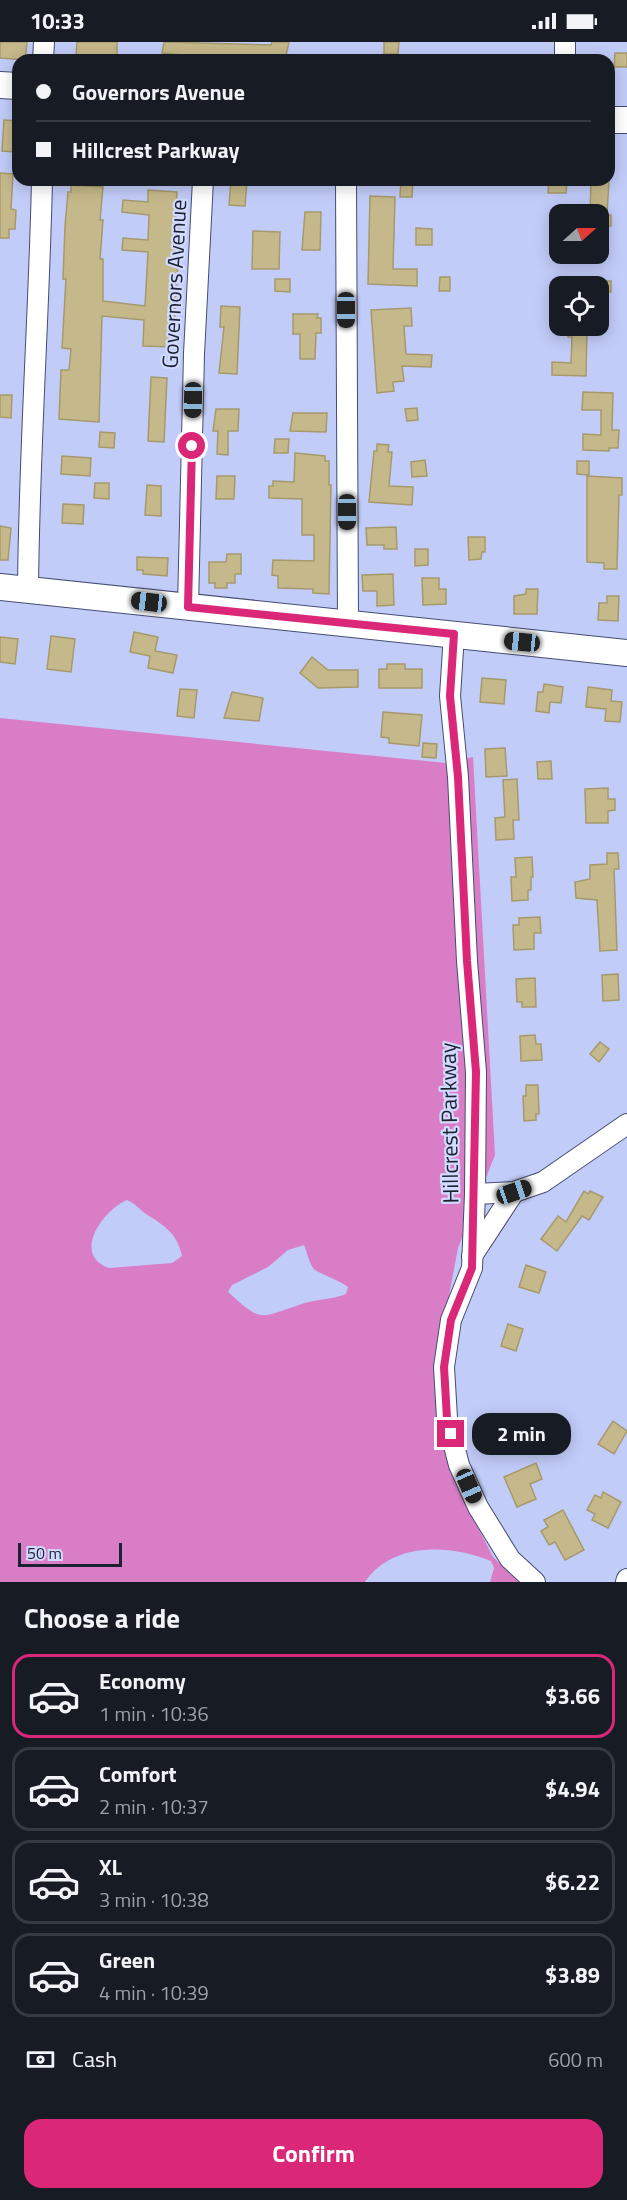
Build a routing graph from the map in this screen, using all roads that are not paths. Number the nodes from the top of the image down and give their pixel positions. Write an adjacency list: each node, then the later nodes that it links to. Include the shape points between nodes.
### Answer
1 (42, 186): 5 (street, via 38,338 29,470)
2 (203, 186): 6 (street, Governors Avenue)
3 (346, 186): 7 (street)
4 (0, 587): 5 (main road)
5 (28, 590): 6 (main road)
6 (188, 607): 7 (main road)
7 (348, 624): 8 (main road)
8 (454, 634): 9 (main road); 12 (street, Hillcrest Parkway, via 450,696 476,1072)
9 (627, 653)
10 (627, 1124): 11 (street, via 543,1182)
11 (514, 1192): 12 (street); 13 (street)
12 (475, 1194): 13 (street, Hillcrest Parkway)
13 (472, 1256): 14 (street, Hillcrest Parkway, via 472,1268 451,1320 444,1367 447,1418 459,1465 478,1507 510,1559)
14 (536, 1582)

